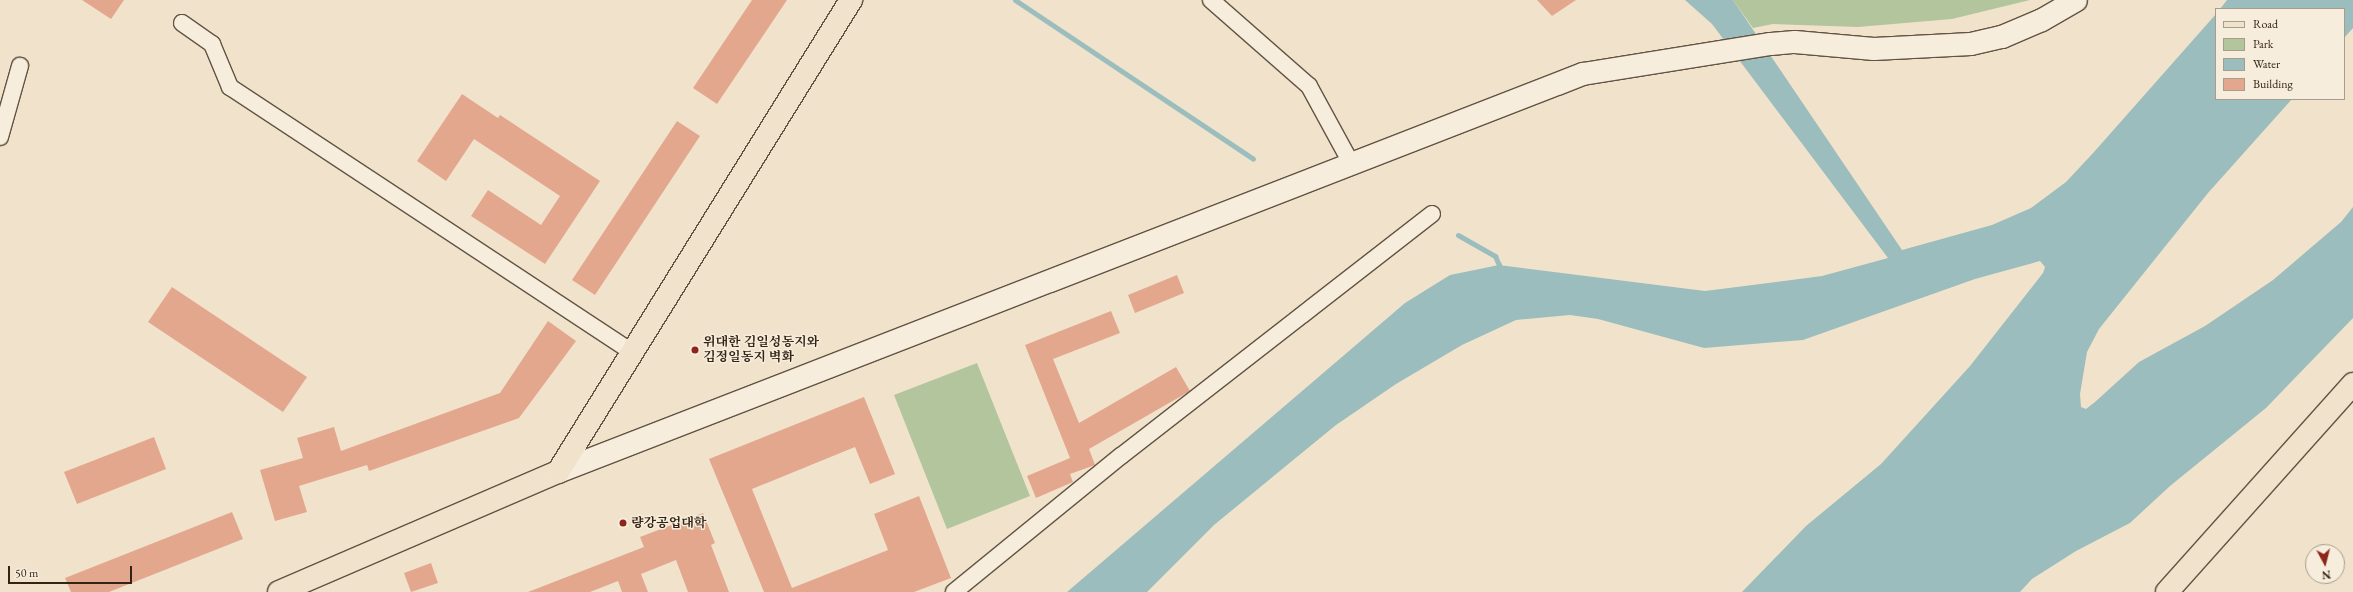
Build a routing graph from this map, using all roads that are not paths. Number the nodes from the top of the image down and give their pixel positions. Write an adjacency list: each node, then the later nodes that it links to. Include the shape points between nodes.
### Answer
1 (851, 0): 9 (main road)
2 (1211, 0): 7 (street, via 1309,86)
3 (2076, 0): 7 (main road, via 2042,20 2002,37 1971,44 1874,50 1795,42 1583,74)
4 (182, 23): 9 (street, via 212,44 230,87)
5 (20, 66): 6 (street)
6 (0, 137)
7 (1351, 163): 11 (main road)
8 (1432, 214): 13 (street, via 1121,456)
9 (632, 352): 11 (main road)
10 (2353, 384): 14 (main road)
11 (558, 472): 12 (main road)
12 (279, 592)
13 (954, 592)
14 (2167, 592)

